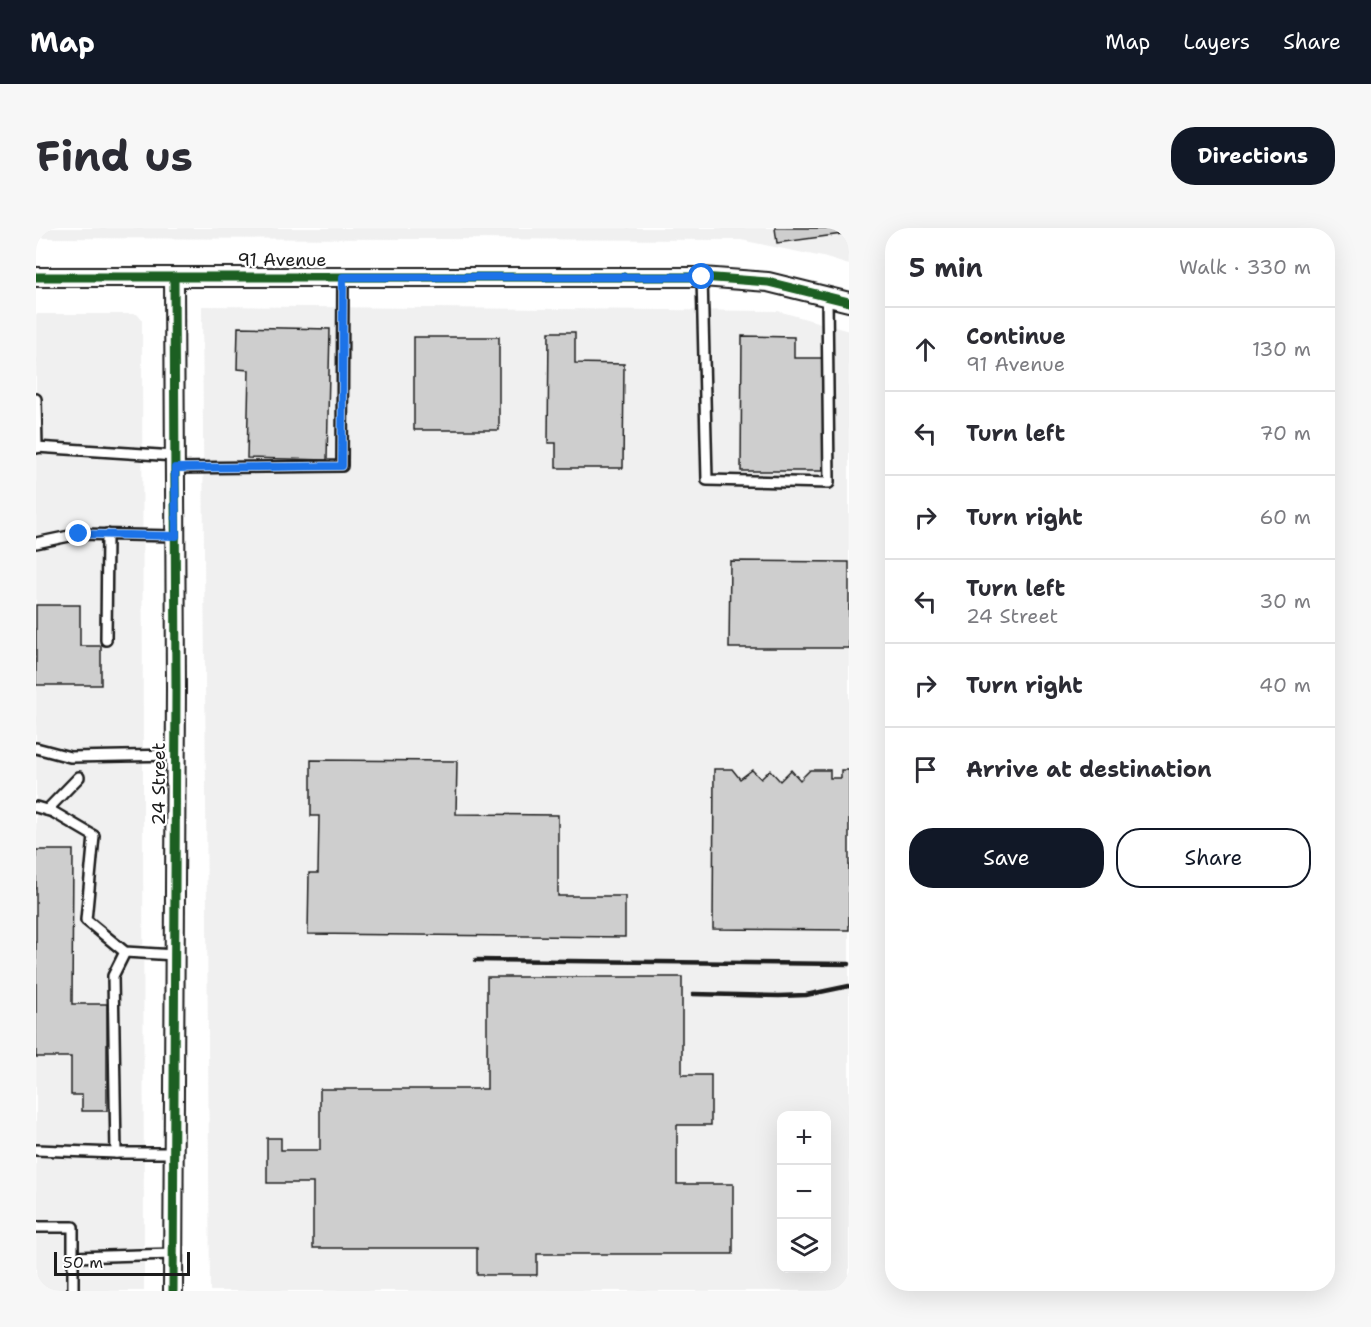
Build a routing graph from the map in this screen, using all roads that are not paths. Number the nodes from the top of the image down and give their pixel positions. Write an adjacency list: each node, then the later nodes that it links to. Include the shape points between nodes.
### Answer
1 (36, 277): 2 (street, 91 Avenue)
2 (174, 277): 3 (street, 91 Avenue); 9 (street, 24 Street)
3 (343, 277): 4 (street, 91 Avenue); 9 (lane, via 342,466)
4 (702, 277): 5 (street, 91 Avenue, via 768,282); 5 (lane, via 707,480 829,483)
5 (827, 296): 6 (street, 91 Avenue)
6 (849, 302)
7 (36, 399): 8 (lane)
8 (37, 447): 9 (lane)
9 (175, 462): 11 (street, 24 Street)
10 (106, 534): 11 (lane); 12 (lane, via 79,534); 13 (lane)
11 (176, 536): 15 (street, 24 Street)
12 (36, 543)
13 (106, 640)
14 (36, 748): 15 (lane, via 70,757)
15 (176, 755): 20 (street, 24 Street)
16 (79, 777): 18 (lane)
17 (36, 807): 18 (lane)
18 (47, 810): 19 (lane, via 94,836 86,920)
19 (125, 952): 20 (lane); 22 (lane, via 113,976)
20 (175, 954): 23 (street, 24 Street)
21 (36, 1150): 22 (lane)
22 (116, 1153): 23 (lane)
23 (174, 1153): 25 (street, 24 Street)
24 (36, 1227): 26 (lane, via 73,1227)
25 (173, 1254): 26 (lane); 28 (street, 24 Street)
26 (74, 1257): 27 (lane)
27 (73, 1291)
28 (173, 1291)

